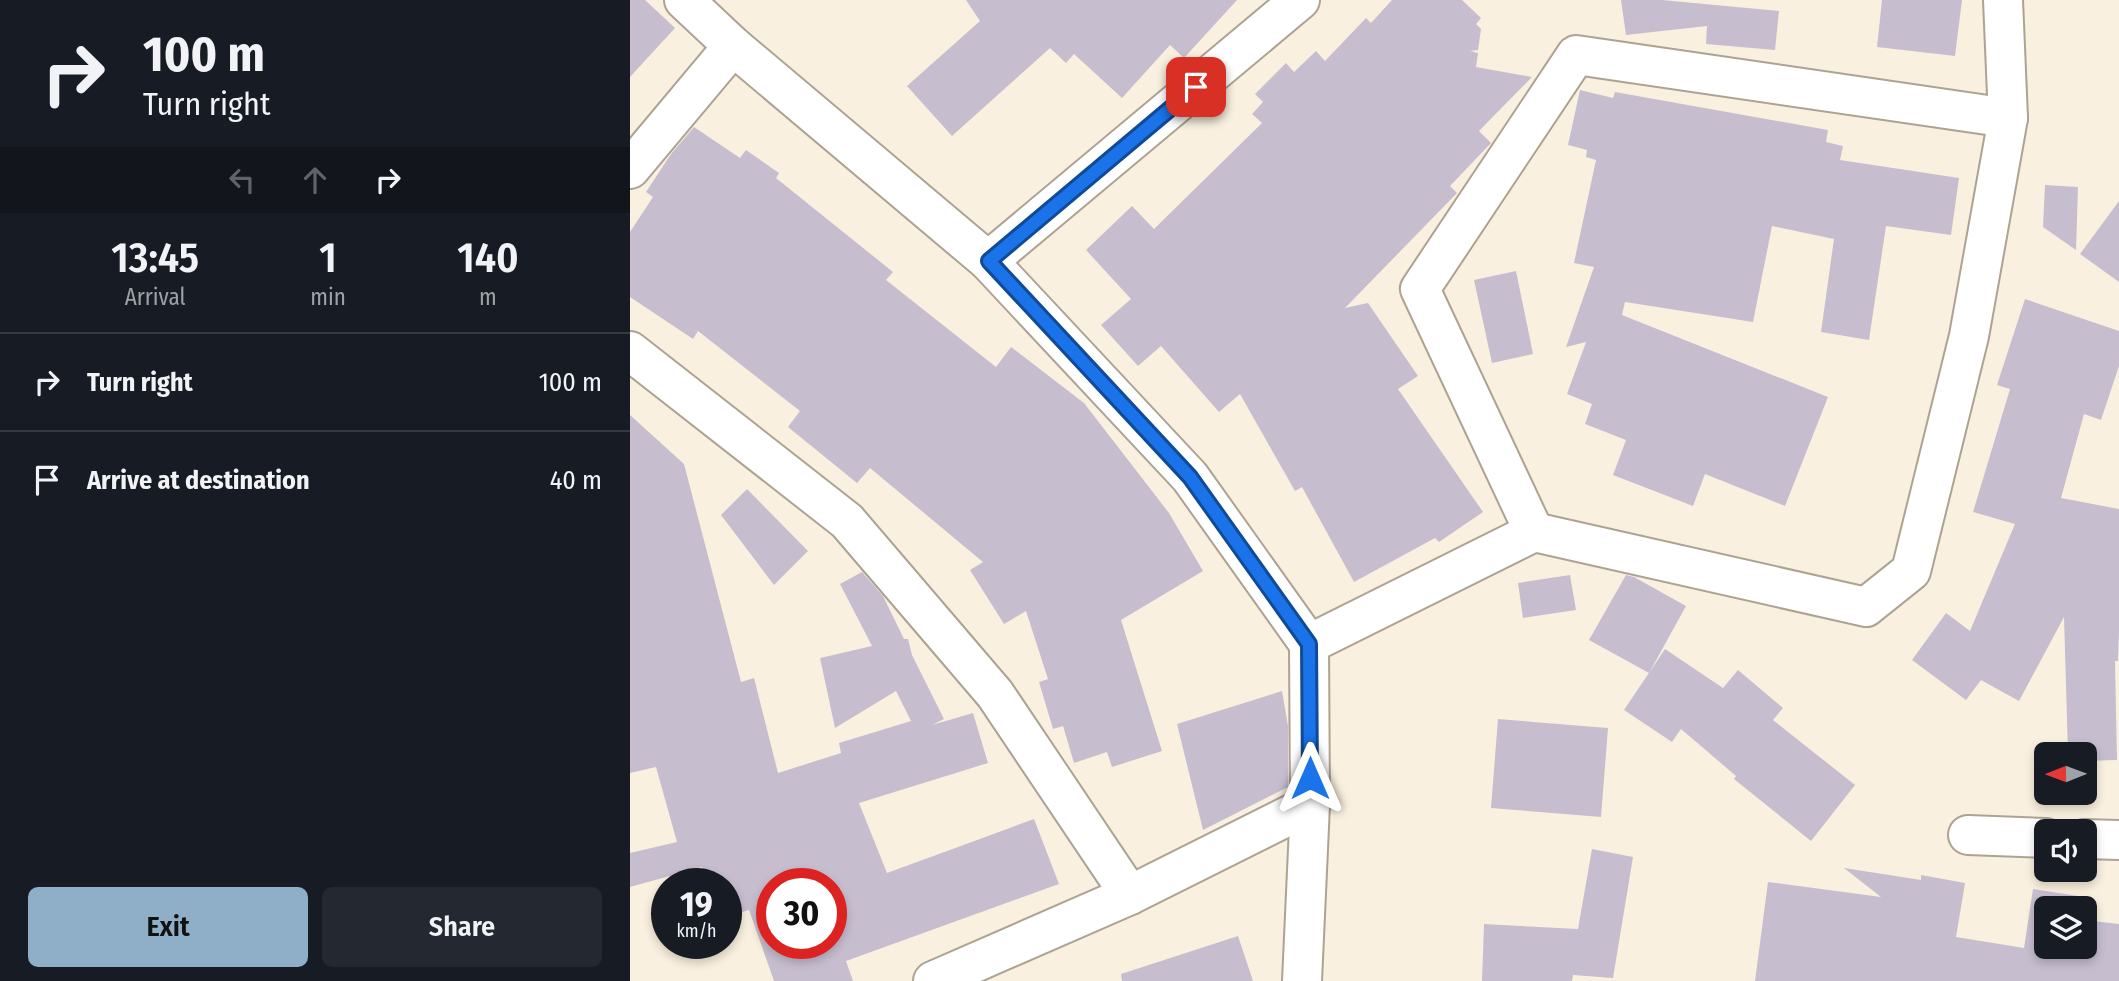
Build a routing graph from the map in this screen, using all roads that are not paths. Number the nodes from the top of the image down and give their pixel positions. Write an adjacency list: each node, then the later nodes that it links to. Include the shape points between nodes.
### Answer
1 (684, 0): 4 (street)
2 (1300, 0): 7 (street)
3 (2003, 0): 5 (street)
4 (733, 46): 6 (street); 7 (street)
5 (2008, 118): 9 (street, via 1969,336 1911,571 1866,607); 9 (street, via 1576,55 1420,289)
6 (630, 170)
7 (989, 261): 10 (street, via 1190,477)
8 (630, 351): 16 (street, via 847,521 995,694)
9 (1534, 532): 10 (street)
10 (1309, 644): 11 (street)
11 (1310, 805): 16 (street); 18 (street)
12 (1968, 835): 13 (street)
13 (2034, 838)
14 (2097, 839): 15 (street)
15 (2119, 840)
16 (1130, 895): 17 (street)
17 (933, 981)
18 (1302, 981)

